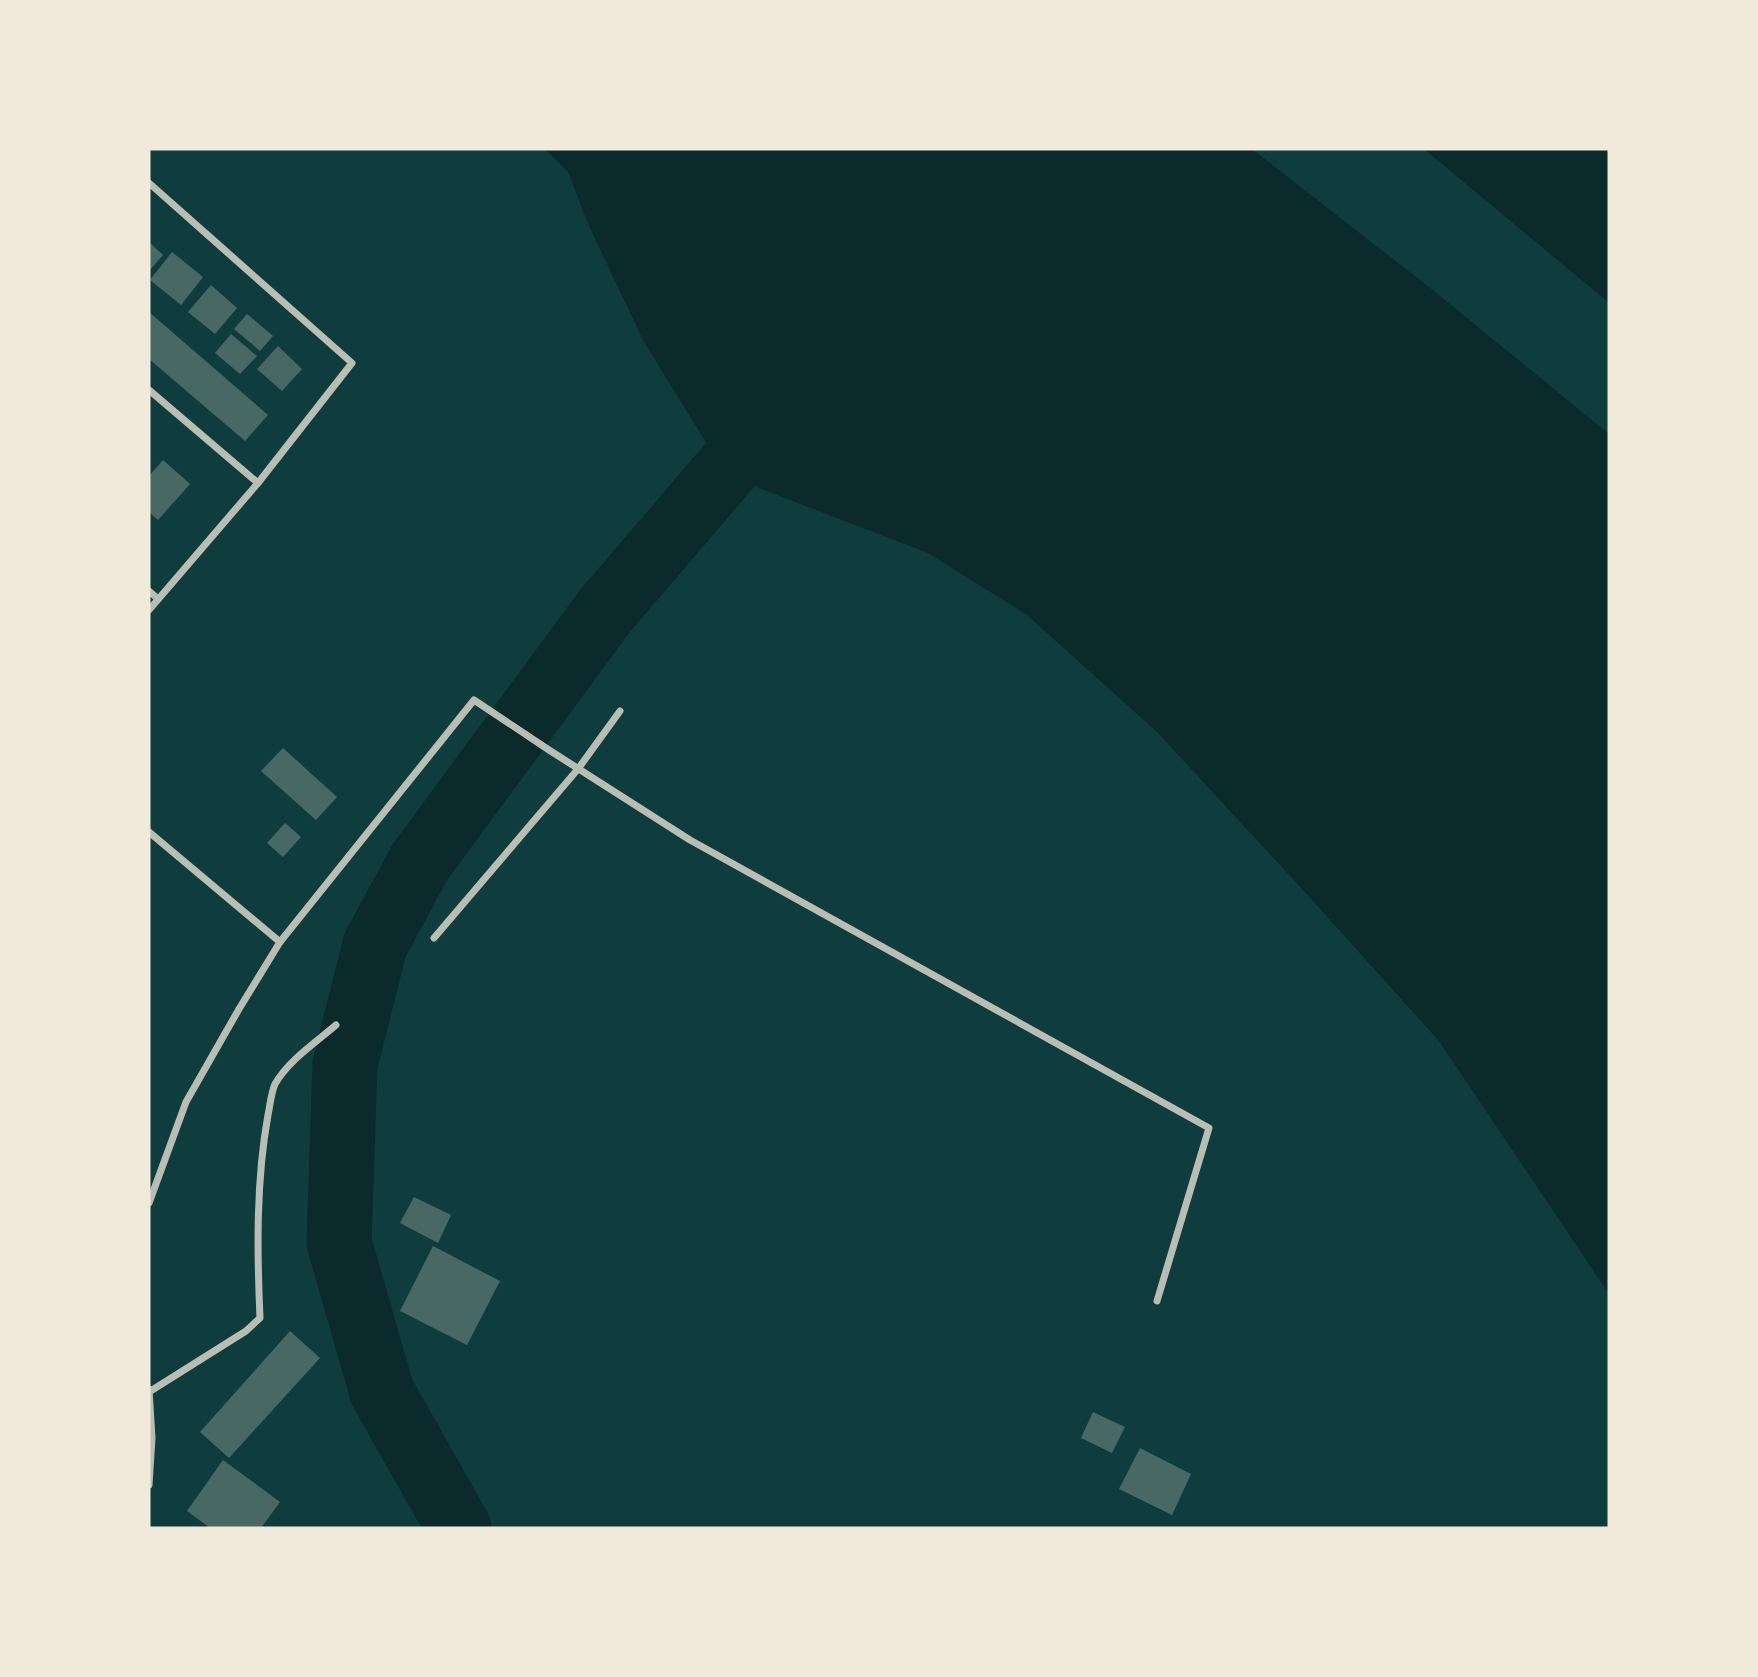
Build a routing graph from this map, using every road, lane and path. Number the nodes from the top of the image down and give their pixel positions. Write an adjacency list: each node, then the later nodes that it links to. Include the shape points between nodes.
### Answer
1 (149, 183): 3 (street, via 352,363)
2 (149, 390): 3 (street)
3 (258, 483): 5 (street)
4 (149, 591): 5 (street)
5 (158, 599): 6 (street)
6 (149, 610)
7 (620, 711): 8 (street)
8 (578, 769): 10 (street); 11 (street, via 474,701); 14 (street, via 690,840 1209,1128)
9 (149, 832): 11 (street)
10 (434, 938)
11 (279, 942): 13 (street, via 186,1102)
12 (336, 1025): 15 (street, via 287,1067 274,1087 263,1141 260,1318)
13 (149, 1203)
14 (1157, 1301)
15 (149, 1391): 16 (street)
16 (149, 1485)

